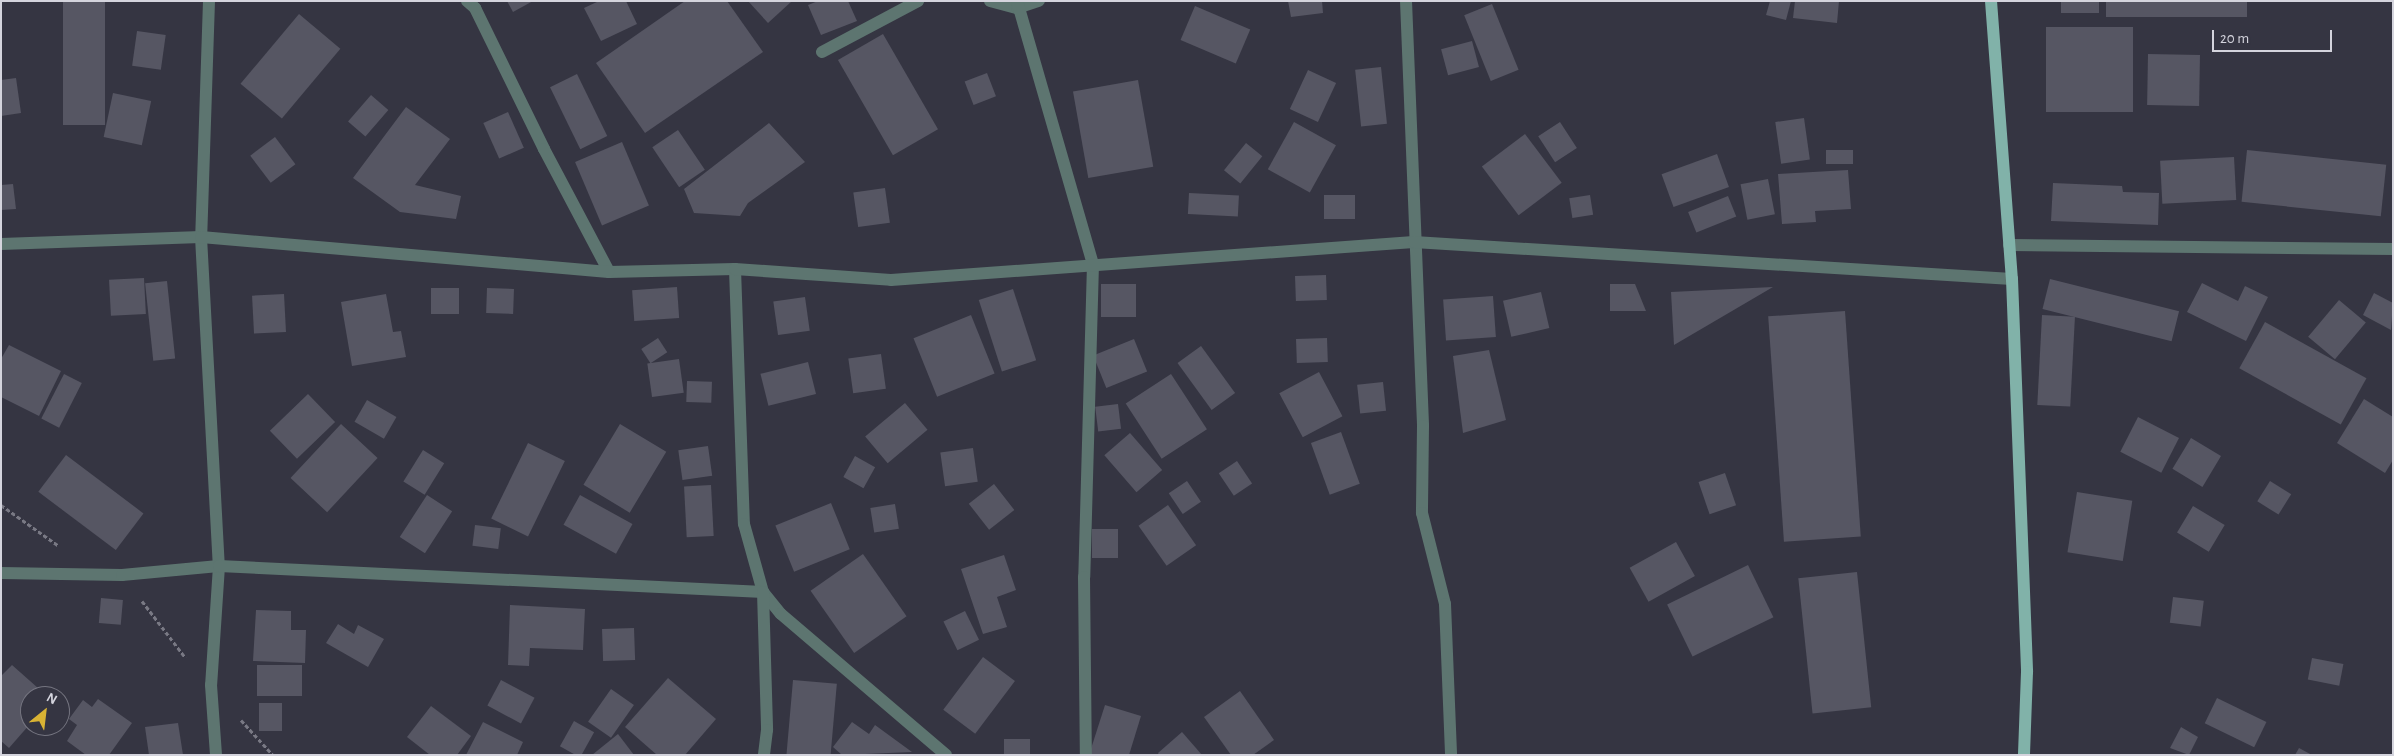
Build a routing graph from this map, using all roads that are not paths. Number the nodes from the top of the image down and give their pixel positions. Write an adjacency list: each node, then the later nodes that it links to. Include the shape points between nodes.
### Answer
1 (209, 1): 10 (street)
2 (467, 1): 17 (street, via 475,8)
3 (918, 1): 9 (street)
4 (990, 1): 8 (street)
5 (1039, 1): 8 (street)
6 (1406, 1): 11 (street, via 1413,125)
7 (1991, 1): 13 (main road)
8 (1017, 4): 15 (street)
9 (822, 52)
10 (201, 238): 12 (street); 17 (street); 19 (street)
11 (1414, 242): 15 (street); 18 (street); 26 (street, via 1423,426 1422,513 1445,604)
12 (1, 244)
13 (2009, 245): 14 (street); 18 (main road)
14 (2393, 249)
15 (1093, 264): 16 (street, via 891,280); 25 (street, via 1084,577)
16 (735, 269): 17 (street); 21 (street, via 744,524)
17 (609, 272)
18 (2012, 279): 27 (main road, via 2027,672)
19 (219, 566): 20 (street, via 122,575); 21 (street); 22 (street, via 211,685)
20 (1, 573)
21 (763, 592): 23 (street, via 767,730); 24 (street, via 781,614)
22 (216, 755)
23 (764, 755)
24 (946, 755)
25 (1086, 755)
26 (1451, 755)
27 (2024, 755)

